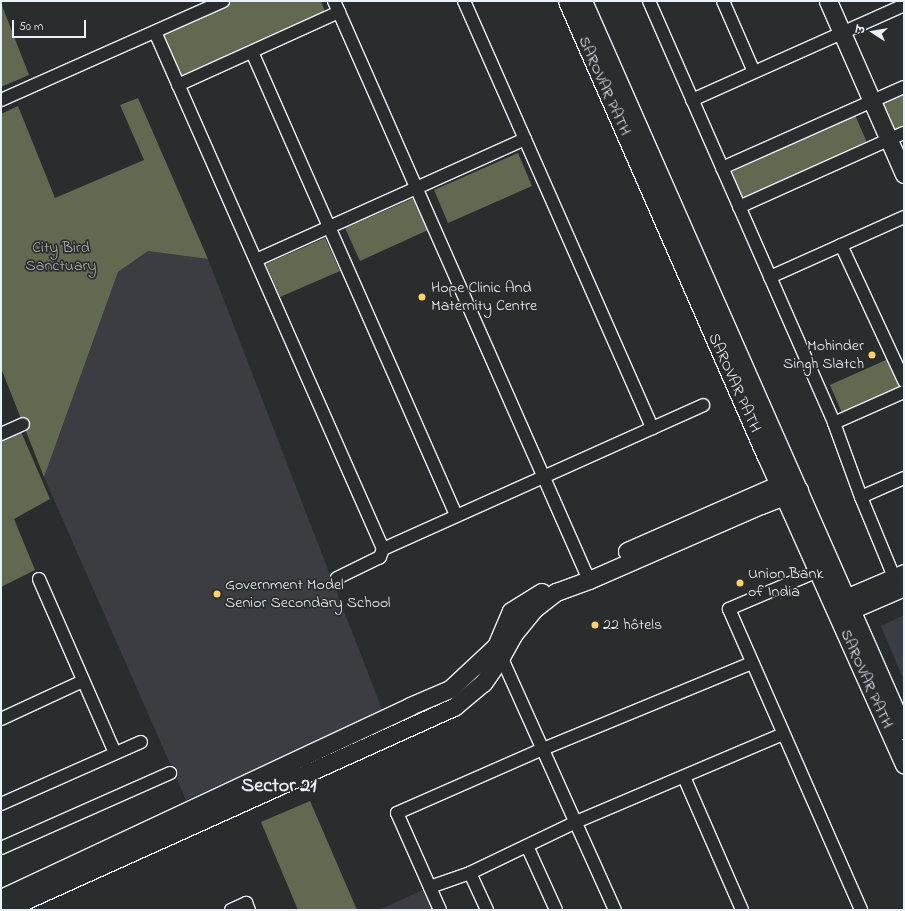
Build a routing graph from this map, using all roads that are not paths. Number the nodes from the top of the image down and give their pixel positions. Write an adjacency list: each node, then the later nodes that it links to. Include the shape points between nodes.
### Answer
1 (223, 1): 11 (street)
2 (334, 1): 10 (street)
3 (464, 1): 21 (street)
4 (567, 1): 38 (main road, SAROVAR PATH)
5 (583, 1): 41 (main road, SAROVAR PATH)
6 (649, 1): 18 (street)
7 (723, 1): 14 (street)
8 (828, 1): 12 (main road)
9 (904, 5): 12 (street)
10 (339, 12): 13 (street); 24 (street)
11 (155, 32): 15 (street); 17 (street)
12 (842, 33): 14 (street); 19 (main road)
13 (252, 52): 15 (street); 27 (street)
14 (754, 72): 18 (street)
15 (178, 85): 29 (street)
16 (904, 86): 19 (street)
17 (1, 100)
18 (692, 100): 22 (street)
19 (872, 101): 20 (main road); 22 (street)
20 (897, 137): 23 (main road); 25 (street)
21 (525, 139): 24 (street); 36 (street)
22 (722, 168): 25 (street)
23 (904, 174)
24 (416, 188): 27 (street); 39 (street)
25 (739, 207): 30 (street)
26 (904, 217): 28 (street)
27 (329, 227): 29 (street); 44 (street)
28 (841, 245): 30 (street); 31 (street)
29 (256, 260): 46 (street)
30 (770, 277): 34 (street)
31 (904, 381)
32 (904, 392): 34 (street)
33 (703, 405): 36 (street)
34 (834, 423): 42 (street)
35 (23, 424): 37 (street)
36 (652, 428): 39 (street)
37 (1, 434)
38 (766, 456): 41 (main road, SAROVAR PATH); 43 (main road, via 766,476)
39 (543, 476): 44 (street); 48 (street)
40 (904, 478): 42 (street)
41 (789, 486): 43 (main road); 45 (main road, SAROVAR PATH); 52 (main road, SAROVAR PATH)
42 (861, 497): 50 (street)
43 (758, 499): 45 (main road); 48 (main road)
44 (456, 516): 46 (street)
45 (794, 519): 47 (main road, SAROVAR PATH)
46 (383, 549): 49 (street, via 380,556)
47 (818, 571): 52 (main road, SAROVAR PATH); 54 (street, via 729,609)
48 (587, 575): 53 (main road, via 556,592 534,609)
49 (337, 578)
50 (901, 579): 52 (main road)
51 (39, 580): 55 (street)
52 (842, 607): 57 (main road, SAROVAR PATH); 62 (main road, SAROVAR PATH)
53 (499, 652): 60 (street); 71 (main road, via 483,683 454,707)
54 (752, 663): 58 (street); 60 (street)
55 (84, 681): 56 (street); 61 (street)
56 (2, 715)
57 (904, 730)
58 (783, 734): 64 (street); 80 (street)
59 (141, 742): 61 (street)
60 (543, 749): 66 (street); 70 (street, via 398,813)
61 (115, 753): 65 (street)
62 (904, 764)
63 (170, 773): 68 (street)
64 (684, 777): 66 (street); 79 (street)
65 (1, 804)
66 (576, 822): 67 (street); 78 (street)
67 (527, 846): 69 (street); 77 (street)
68 (1, 848)
69 (470, 873): 70 (street); 76 (street)
70 (430, 887): 75 (street)
71 (15, 901): 72 (main road)
72 (4, 910)
73 (232, 910): 74 (street, via 246,904)
74 (249, 910)
75 (440, 910)
76 (487, 910)
77 (556, 910)
78 (615, 910)
79 (742, 910)
80 (860, 910)

